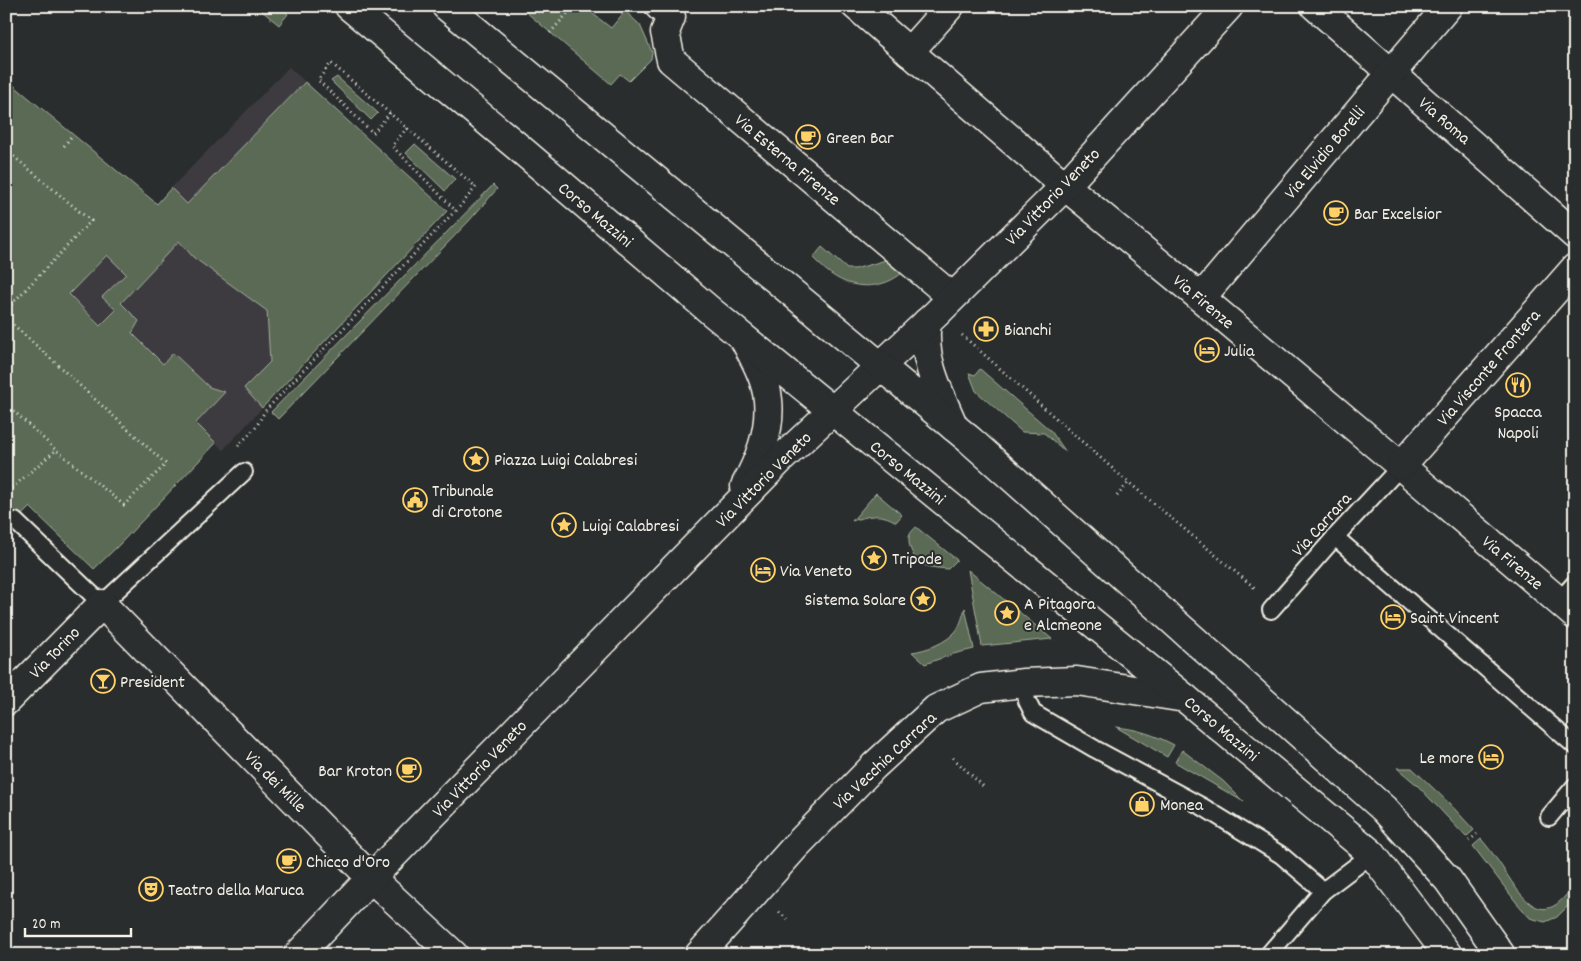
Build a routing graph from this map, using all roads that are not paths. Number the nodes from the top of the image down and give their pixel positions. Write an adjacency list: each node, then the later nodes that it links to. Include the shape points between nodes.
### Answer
1 (349, 6): 16 (street, Corso Mazzini)
2 (446, 6): 17 (street)
3 (856, 6): 9 (street, Via Firenze)
4 (950, 6): 9 (street)
5 (1230, 6): 11 (street, Via Vittorio Veneto)
6 (1315, 6): 10 (street, Via Roma)
7 (1448, 6): 10 (street, Via Elvidio Borelli)
8 (670, 10): 15 (street, Via Esterna Firenze, via 664,32 671,60)
9 (909, 52): 11 (street, Via Firenze)
10 (1390, 73): 12 (street, Via Roma); 14 (street, Via Elvidio Borelli)
11 (1064, 186): 14 (street, Via Firenze); 15 (street, Via Vittorio Veneto)
12 (1575, 235)
13 (1575, 268): 20 (street, Via Visconte Frontera)
14 (1201, 298): 20 (street, Via Firenze)
15 (939, 311): 17 (street, Via Vittorio Veneto); 19 (street, via 925,333 931,372)
16 (744, 339): 18 (street, Corso Mazzini); 22 (street, via 758,365 769,402 764,445)
17 (880, 366): 18 (street, Via Vittorio Veneto); 19 (street)
18 (833, 410): 22 (street, Via Vittorio Veneto); 29 (street, Corso Mazzini)
19 (954, 427): 42 (street, via 1384,809 1448,880)
20 (1401, 466): 24 (lane, Via Carrara); 25 (street, Via Firenze)
21 (244, 472): 26 (lane)
22 (729, 512): 35 (street, Via Vittorio Veneto)
23 (15, 521): 26 (lane)
24 (1335, 537): 27 (lane, Via Carrara); 31 (lane)
25 (1570, 600)
26 (102, 604): 30 (street, Via Torino); 35 (street, Via dei Mille)
27 (1273, 608)
28 (1024, 683): 29 (street, Via Vecchia Carrara, via 1077,681); 36 (lane, via 1033,713 1203,807 1281,855); 39 (street, Via Vecchia Carrara, via 981,688 936,709 874,766 795,847)
29 (1185, 698): 34 (street, Corso Mazzini)
30 (6, 701)
31 (1575, 746)
32 (1575, 786): 33 (lane)
33 (1549, 818)
34 (1372, 854): 36 (lane); 41 (street, Corso Mazzini)
35 (371, 878): 37 (street, Via Vittorio Veneto); 38 (street, Via dei Mille)
36 (1323, 892): 40 (lane)
37 (298, 955)
38 (454, 955)
39 (699, 955)
40 (1268, 955)
41 (1448, 955)
42 (1501, 955)

